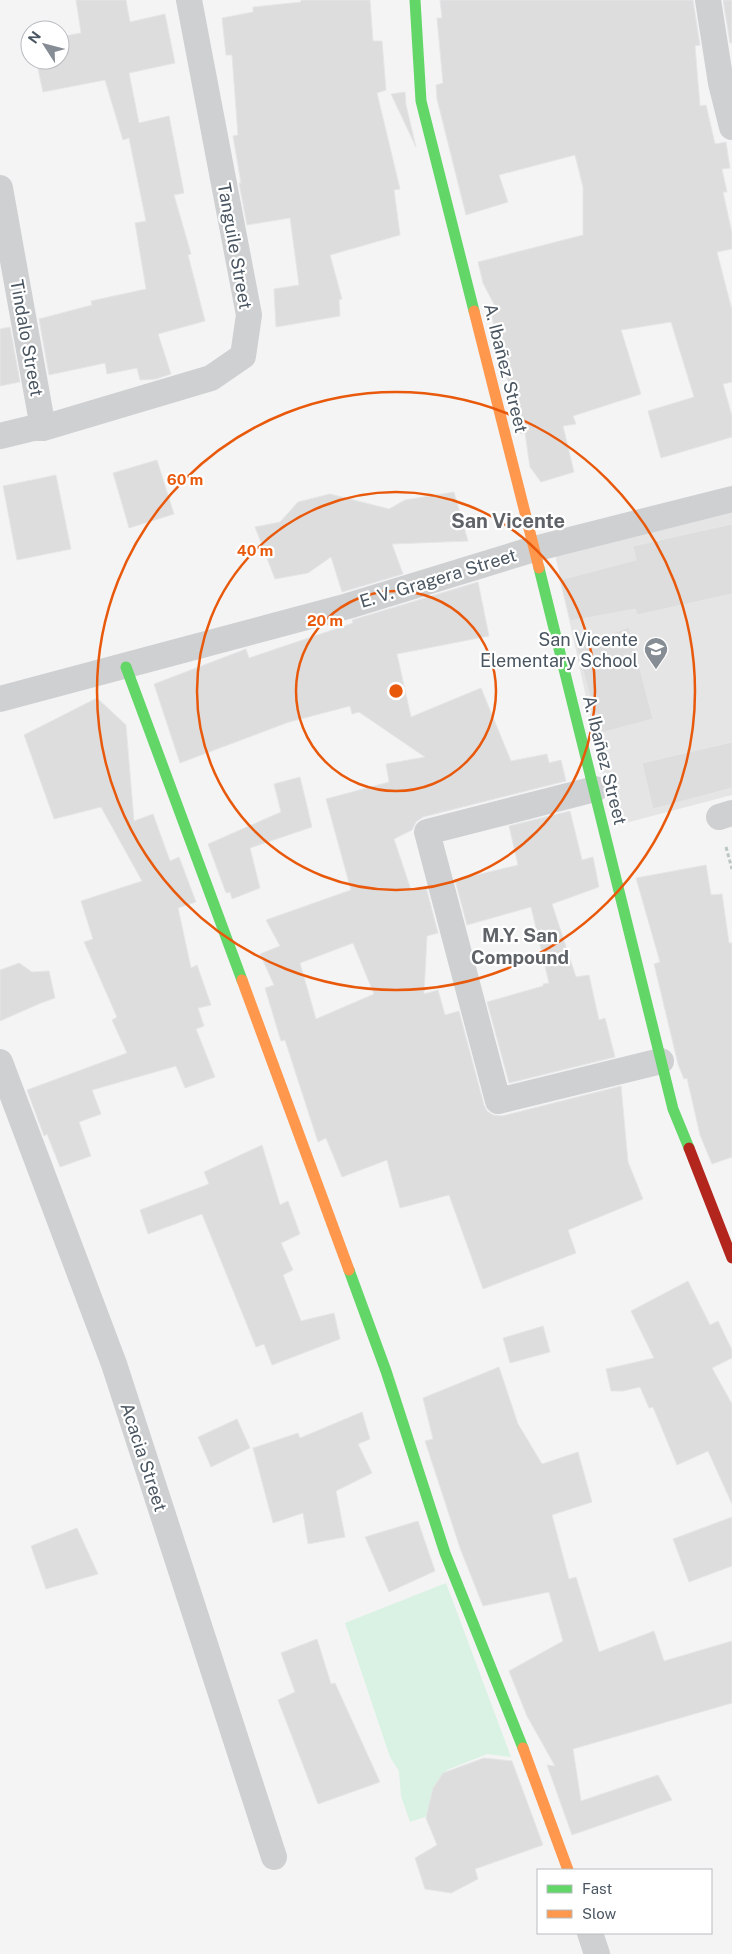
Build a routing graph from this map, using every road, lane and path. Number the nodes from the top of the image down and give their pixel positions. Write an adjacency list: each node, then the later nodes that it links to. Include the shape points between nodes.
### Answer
1 (189, 0): 7 (street, Tanguile Street, via 249,315 242,356 211,378)
2 (415, 0): 10 (street, A. Ibañez Street, via 421,101)
3 (708, 0): 4 (street)
4 (727, 81): 5 (street)
5 (732, 127)
6 (0, 188): 7 (street, Tindalo Street)
7 (43, 428): 8 (street, Tanguile Street)
8 (0, 436)
9 (732, 499): 10 (street, E. V. Gragera Street)
10 (534, 549): 11 (street, E. V. Gragera Street, via 348,606); 13 (street, A. Ibañez Street)
11 (126, 667): 12 (street, E. V. Gragera Street); 18 (street, via 386,1371 445,1554 534,1775)
12 (0, 699)
13 (595, 789): 14 (street, A. Ibañez Street); 14 (street, via 427,832 498,1101)
14 (661, 1061): 16 (street, A. Ibañez Street, via 673,1109)
15 (0, 1062): 17 (street, Acacia Street, via 114,1364)
16 (732, 1258)
17 (274, 1857)
18 (568, 1869)
19 (590, 1934): 20 (street)
20 (597, 1954)

